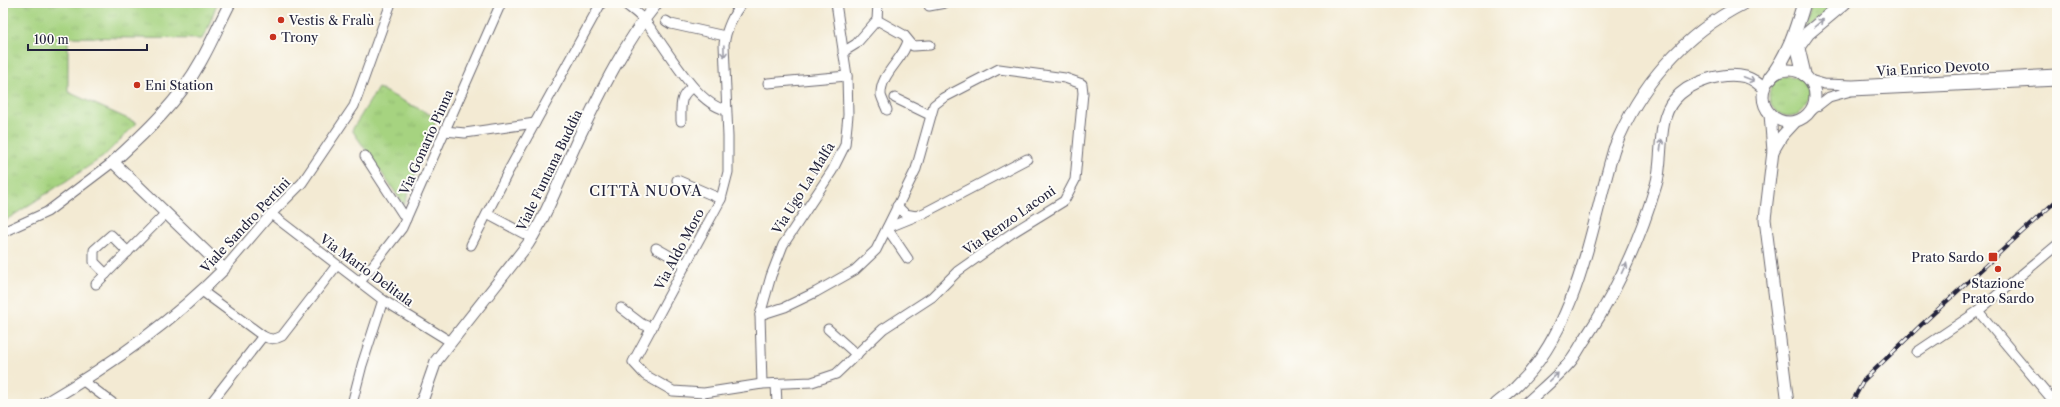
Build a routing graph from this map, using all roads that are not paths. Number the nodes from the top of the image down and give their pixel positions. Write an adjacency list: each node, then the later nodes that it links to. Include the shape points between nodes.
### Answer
1 (230, 3): 43 (main road, via 201,62 176,97 151,128)
2 (391, 3): 48 (street, Viale Sandro Pertini, via 354,106 302,183)
3 (501, 3): 39 (street, Via Gonario Pinna)
4 (601, 3): 38 (street)
5 (624, 3): 15 (street)
6 (658, 3): 15 (main road, Viale Funtana Buddia)
7 (742, 3): 18 (street, Via Aldo Moro)
8 (836, 3): 22 (street, Via Ugo La Malfa)
9 (878, 3): 16 (street)
10 (945, 3): 14 (street)
11 (1745, 3): 86 (main road, via 1705,26 1680,48 1642,93 1622,128 1614,149 1574,293 1558,328 1540,358 1518,386)
12 (1804, 3): 20 (highway)
13 (1844, 3): 20 (highway, one-way to 13)
14 (929, 6)
15 (644, 19): 29 (street); 54 (main road, Viale Funtana Buddia, via 583,130)
16 (877, 20): 19 (street, via 904,36); 22 (street, via 856,44)
17 (666, 21): 18 (street)
18 (725, 36): 31 (street, Via Aldo Moro, one-way to 31)
19 (908, 42): 21 (street, via 913,46); 32 (street, via 906,51 892,68 884,85 881,95)
20 (1796, 42): 25 (highway); 28 (highway)
21 (930, 44)
22 (843, 52): 24 (street, Via Ugo La Malfa)
23 (2057, 74): 25 (street, Via Enrico Devoto, via 1853,85 1824,84)
24 (847, 76): 27 (street); 70 (street, Via Ugo La Malfa, via 848,115 845,145 832,170 783,245)
25 (1807, 77): 28 (main road, via 1790,69 1776,73); 33 (main road, via 1816,93)
26 (2057, 81): 33 (street, Via Enrico Devoto, via 1851,91 1829,97)
27 (768, 83)
28 (1767, 83): 34 (main road, via 1764,102); 87 (main road, one-way to 28, via 1570,362 1602,314 1637,240 1657,184 1666,114 1673,100 1686,89 1717,77 1746,77)
29 (693, 87): 31 (street, via 716,108); 36 (street, via 681,99)
30 (895, 98): 35 (street)
31 (726, 110): 45 (street, Via Aldo Moro, via 728,172)
32 (887, 110)
33 (1811, 111): 37 (main road)
34 (1770, 114): 37 (main road, via 1782,121); 40 (main road)
35 (930, 115): 46 (street, Via Renzo Laconi, via 916,169); 76 (street, Via Renzo Laconi, via 934,105 943,98 999,69 1065,78 1082,84 1074,180 1064,201 958,271 932,296 883,328)
36 (681, 121)
37 (1795, 122): 40 (main road)
38 (535, 123): 39 (street, via 465,132); 49 (street)
39 (445, 131): 51 (street, Via Gonario Pinna)
40 (1773, 151): 88 (main road, via 1765,219)
41 (365, 156): 51 (street)
42 (1027, 160): 50 (street)
43 (113, 162): 47 (main road); 53 (street, via 46,212)
44 (677, 180): 45 (street)
45 (721, 199): 61 (street, Via Aldo Moro)
46 (897, 206): 50 (street, via 905,214); 52 (street, Via Renzo Laconi)
47 (166, 212): 58 (street); 62 (main road)
48 (271, 214): 60 (street, Via Mario Delitala); 62 (street, Viale Sandro Pertini)
49 (487, 214): 54 (street); 55 (street)
50 (916, 216): 52 (street)
51 (406, 219): 64 (street, Via Gonario Pinna, via 402,228)
52 (887, 228): 59 (street); 70 (street, Via Renzo Laconi, via 876,250 855,270 785,307)
53 (3, 232)
54 (532, 238): 74 (main road, Viale Funtana Buddia)
55 (471, 245)
56 (2057, 245): 69 (street)
57 (656, 248): 61 (street)
58 (128, 252): 63 (street); 63 (street, via 111,234 94,250 94,262)
59 (908, 259)
60 (337, 265): 64 (street, Via Mario Delitala); 73 (street, via 282,336 272,340)
61 (686, 265): 71 (street, Via Aldo Moro)
62 (224, 269): 66 (main road, Viale Sandro Pertini)
63 (106, 274): 65 (street)
64 (360, 282): 67 (street, Via Mario Delitala)
65 (96, 284)
66 (202, 291): 73 (street); 77 (main road, Viale Sandro Pertini, via 153,333)
67 (383, 300): 74 (street, Via Mario Delitala); 83 (street)
68 (621, 308): 71 (street, via 642,324)
69 (1978, 311): 75 (street); 89 (street)
70 (760, 315): 78 (street, Via Ugo La Malfa)
71 (652, 328): 78 (street, Via Aldo Moro, via 633,362 645,375 673,391 704,392)
72 (828, 330): 76 (street)
73 (263, 336): 82 (street)
74 (451, 342): 84 (main road, Viale Funtana Buddia, via 436,361)
75 (1917, 352)
76 (857, 355): 79 (street, via 836,374 812,382)
77 (82, 380): 80 (main road, Viale Sandro Pertini); 81 (street)
78 (762, 384): 79 (street)
79 (776, 384): 85 (street)
80 (44, 404)
81 (114, 404)
82 (210, 404)
83 (352, 404)
84 (421, 404)
85 (777, 404)
86 (1496, 404)
87 (1526, 404)
88 (1788, 404)
89 (2056, 404)

